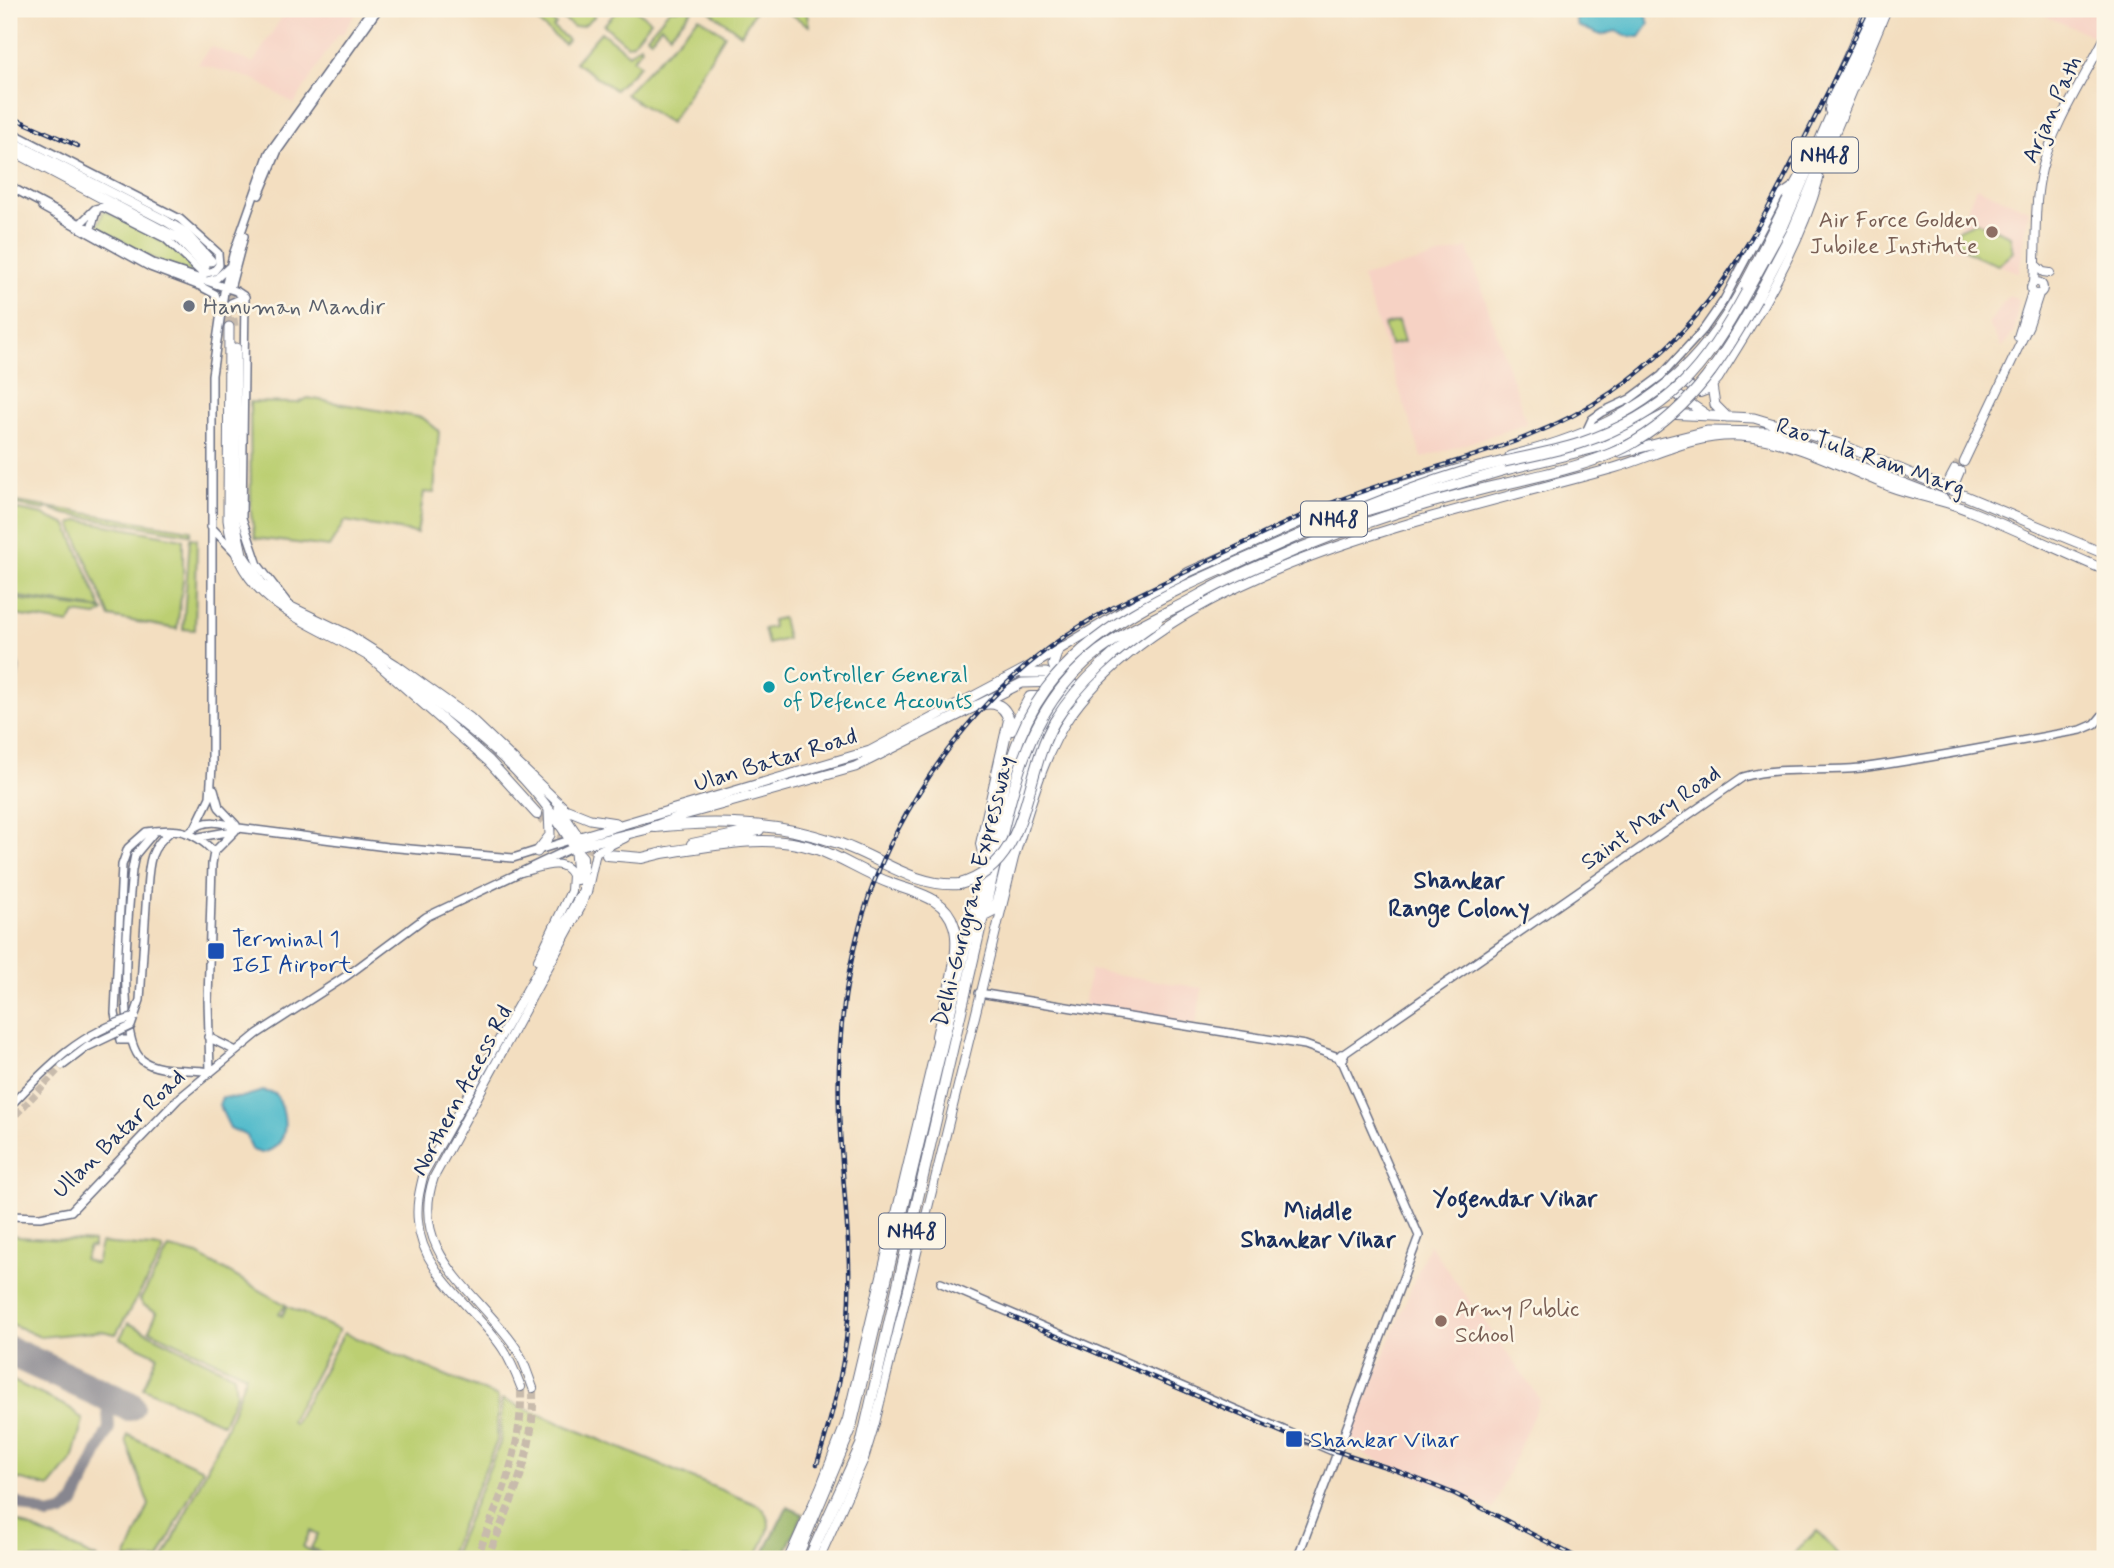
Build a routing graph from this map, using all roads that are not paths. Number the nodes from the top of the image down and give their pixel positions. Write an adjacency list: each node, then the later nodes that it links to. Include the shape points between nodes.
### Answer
1 (372, 9): 17 (street, via 269,153)
2 (378, 9): 20 (street, via 270,166)
3 (1870, 9): 8 (highway, via 1833,91)
4 (1877, 9): 8 (highway, Delhi-Gurugram Expressway / NH48)
5 (1886, 9): 10 (highway, Delhi-Gurugram Expressway / NH48)
6 (2105, 37): 21 (main road, Arjan Path, via 2043,165 2035,226)
7 (2105, 47): 18 (main road, Arjan Path, via 2048,163)
8 (1830, 118): 10 (highway, Delhi-Gurugram Expressway / NH48)
9 (10, 139): 13 (street, via 180,219 218,253 219,265 203,274 164,238 111,210); 16 (main road, via 184,232)
10 (1823, 147): 11 (main road, Ulan Batar Road); 27 (main road, via 1811,207 1743,339); 32 (highway, Delhi-Gurugram Expressway / NH48, bridge, via 1794,228 1724,358 1696,393 1637,441); 36 (highway, Delhi-Gurugram Expressway / NH48, bridge, via 1715,348 1689,380 1632,421 1581,443 1388,495)
11 (1795, 185): 26 (main road, Ulan Batar Road, via 1728,311); 31 (street, via 1779,196 1724,300 1685,352 1630,399 1591,421)
12 (12, 188): 14 (street)
13 (97, 209): 14 (street); 15 (street)
14 (78, 225): 15 (street)
15 (90, 231): 22 (street, via 150,267)
16 (208, 263)
17 (230, 265): 22 (street); 23 (street)
18 (2038, 267): 19 (main road); 21 (main road, Arjan Path)
19 (2050, 273)
20 (233, 278): 23 (street); 24 (street)
21 (2036, 282): 33 (main road, via 2029,325)
22 (202, 284): 23 (street); 25 (street, via 216,297)
23 (226, 290): 24 (street); 25 (street)
24 (242, 295): 25 (street); 43 (street, via 242,519 258,565)
25 (219, 315): 37 (street, via 212,375)
26 (1676, 376): 27 (main road, via 1700,393); 28 (main road, Ulan Batar Road)
27 (1712, 386): 30 (main road, via 1715,405)
28 (1665, 387): 29 (main road); 31 (main road, Ulan Batar Road)
29 (1711, 416): 30 (main road, Rao Tula Ram Marg); 36 (main road, Rao Tula Ram Marg, bridge, via 1660,416 1604,446)
30 (1727, 416): 33 (main road, Rao Tula Ram Marg, via 1804,431)
31 (1585, 434): 34 (main road, Ulan Batar Road)
32 (1607, 456): 35 (main road, bridge, via 1687,436 1729,430 1771,432); 44 (highway, Delhi-Gurugram Expressway / NH48, bridge, via 1443,499 1343,533 1223,582)
33 (1949, 489): 40 (main road, Rao Tula Ram Marg)
34 (1340, 504): 38 (main road); 42 (main road, Ulan Batar Road, via 1189,572)
35 (1968, 510): 38 (main road, Rao Tula Ram Marg, via 1922,498 1782,443 1722,436 1426,517); 41 (main road, Rao Tula Ram Marg)
36 (1331, 521): 68 (highway, Delhi-Gurugram Expressway / NH48, bridge, via 1129,617 1077,653 1045,690 1024,726 1011,757)
37 (210, 526): 39 (street); 56 (street)
38 (1351, 543): 45 (main road, Rao Tula Ram Marg, via 1241,587)
39 (234, 551): 43 (main road, via 228,520 231,326 239,541 262,584); 47 (main road, via 242,571 270,601)
40 (2105, 554)
41 (2105, 570)
42 (1144, 598): 45 (main road, via 1136,609 1138,619 1149,629); 46 (main road, Ulan Batar Road)
43 (289, 606): 57 (main road, via 347,634 470,718 516,759)
44 (1171, 610): 63 (highway, bridge, via 1114,653 1074,694 1042,746 1016,836 994,868 960,884 942,884 917,879 838,842); 68 (highway, Delhi-Gurugram Expressway / NH48, bridge, via 1115,638 1059,691 1025,751)
45 (1161, 630): 49 (main road, Rao Tula Ram Marg)
46 (1061, 648): 48 (main road, Ulan Batar Road); 49 (main road, via 1053,661 1058,676 1078,687)
47 (370, 656): 57 (main road, via 464,722); 58 (highway, via 489,761)
48 (1010, 677): 50 (main road, via 1036,671 1052,675); 60 (main road, Ulan Batar Road, via 870,751)
49 (1096, 681): 53 (main road, Rao Tula Ram Marg)
50 (1062, 686): 51 (main road, Ulan Batar Road, via 1028,681); 53 (main road); 54 (highway)
51 (971, 708): 55 (highway, via 992,702 1004,709 1010,725); 61 (main road, Ulan Batar Road, via 855,768)
52 (2105, 712): 90 (street, Saint Mary Road, via 2095,724 2081,730 1844,769 1743,777)
53 (1072, 713): 70 (main road, via 1040,775)
54 (1050, 720): 55 (highway, via 1048,699 1030,697); 59 (highway, via 1032,758)
55 (1007, 744): 77 (highway, via 981,844)
56 (212, 766): 62 (street, via 210,797); 64 (street, via 217,803)
57 (550, 802): 60 (main road, via 590,819); 71 (main road); 73 (main road, via 551,831)
58 (537, 814)
59 (1015, 820): 70 (highway); 81 (highway, via 999,895 994,910)
60 (631, 822): 71 (main road, Ulan Batar Road)
61 (655, 827): 63 (highway, via 711,821); 65 (main road, Ulan Batar Road)
62 (194, 829): 64 (street, via 211,822); 67 (street); 69 (street)
63 (780, 829): 74 (highway, via 723,835)
64 (237, 830): 69 (street); 72 (street); 76 (street)
65 (644, 830): 71 (main road, Ulan Batar Road); 80 (main road, via 596,852)
66 (155, 831): 67 (street); 88 (street, via 135,855 132,870 126,1006); 88 (street, via 146,832 128,848 122,864 115,1013 120,1040)
67 (171, 831): 84 (street, bridge, via 152,851)
68 (998, 833): 77 (highway, Delhi-Gurugram Expressway / NH48); 81 (highway, Delhi-Gurugram Expressway / NH48)
69 (199, 837): 72 (street)
70 (1020, 841): 83 (main road)
71 (576, 842): 73 (street); 78 (street, Ullan Batar Road); 80 (main road, Northern Access Rd, via 589,865); 82 (main road, Northern Access Rd, via 584,866 583,890)
72 (214, 852): 87 (street, Ullan Batar Road)
73 (537, 852): 76 (street)
74 (662, 853): 75 (highway, via 642,858); 86 (highway, via 728,844 792,843 818,849 931,898 950,917 957,942)
75 (607, 855)
76 (504, 857): 79 (street, via 517,863)
77 (986, 862): 85 (highway, Delhi-Gurugram Expressway / NH48)
78 (521, 872): 79 (street, Ullan Batar Road); 82 (main road, via 559,864 569,869 573,880)
79 (511, 877): 89 (street, Ullan Batar Road, via 426,917)
80 (585, 899): 94 (main road, Northern Access Rd)
81 (986, 914): 102 (highway, Delhi-Gurugram Expressway / NH48, via 862,1445)
82 (537, 967): 94 (main road, Northern Access Rd)
83 (979, 993): 90 (street, via 1301,1044); 103 (main road, via 875,1423 864,1459)
84 (136, 1017): 91 (street, bridge, via 131,1027 87,1047); 93 (street, bridge, via 63,1052)
85 (947, 1023): 86 (main road); 101 (highway, Delhi-Gurugram Expressway / NH48, via 850,1432)
86 (937, 1036): 100 (main road, via 847,1419)
87 (208, 1037): 89 (street); 92 (street, Ullan Batar Road)
88 (131, 1040): 92 (street, via 135,1052 153,1065)
89 (236, 1051): 92 (street, Ullan Batar Road)
90 (1341, 1057): 99 (street, via 1419,1236)
91 (62, 1066)
92 (210, 1072): 95 (street, Ullan Batar Road, via 178,1099 71,1211)
93 (9, 1107)
94 (435, 1164): 97 (main road, Northern Access Rd, via 425,1174 418,1200 425,1252 503,1349); 98 (main road, Northern Access Rd, via 427,1205 435,1248 517,1350)
95 (9, 1216)
96 (941, 1283): 99 (street)
97 (521, 1387)
98 (533, 1388)
99 (1337, 1453): 104 (street)
100 (788, 1559)
101 (796, 1559)
102 (809, 1559)
103 (819, 1559)
104 (1297, 1559)

